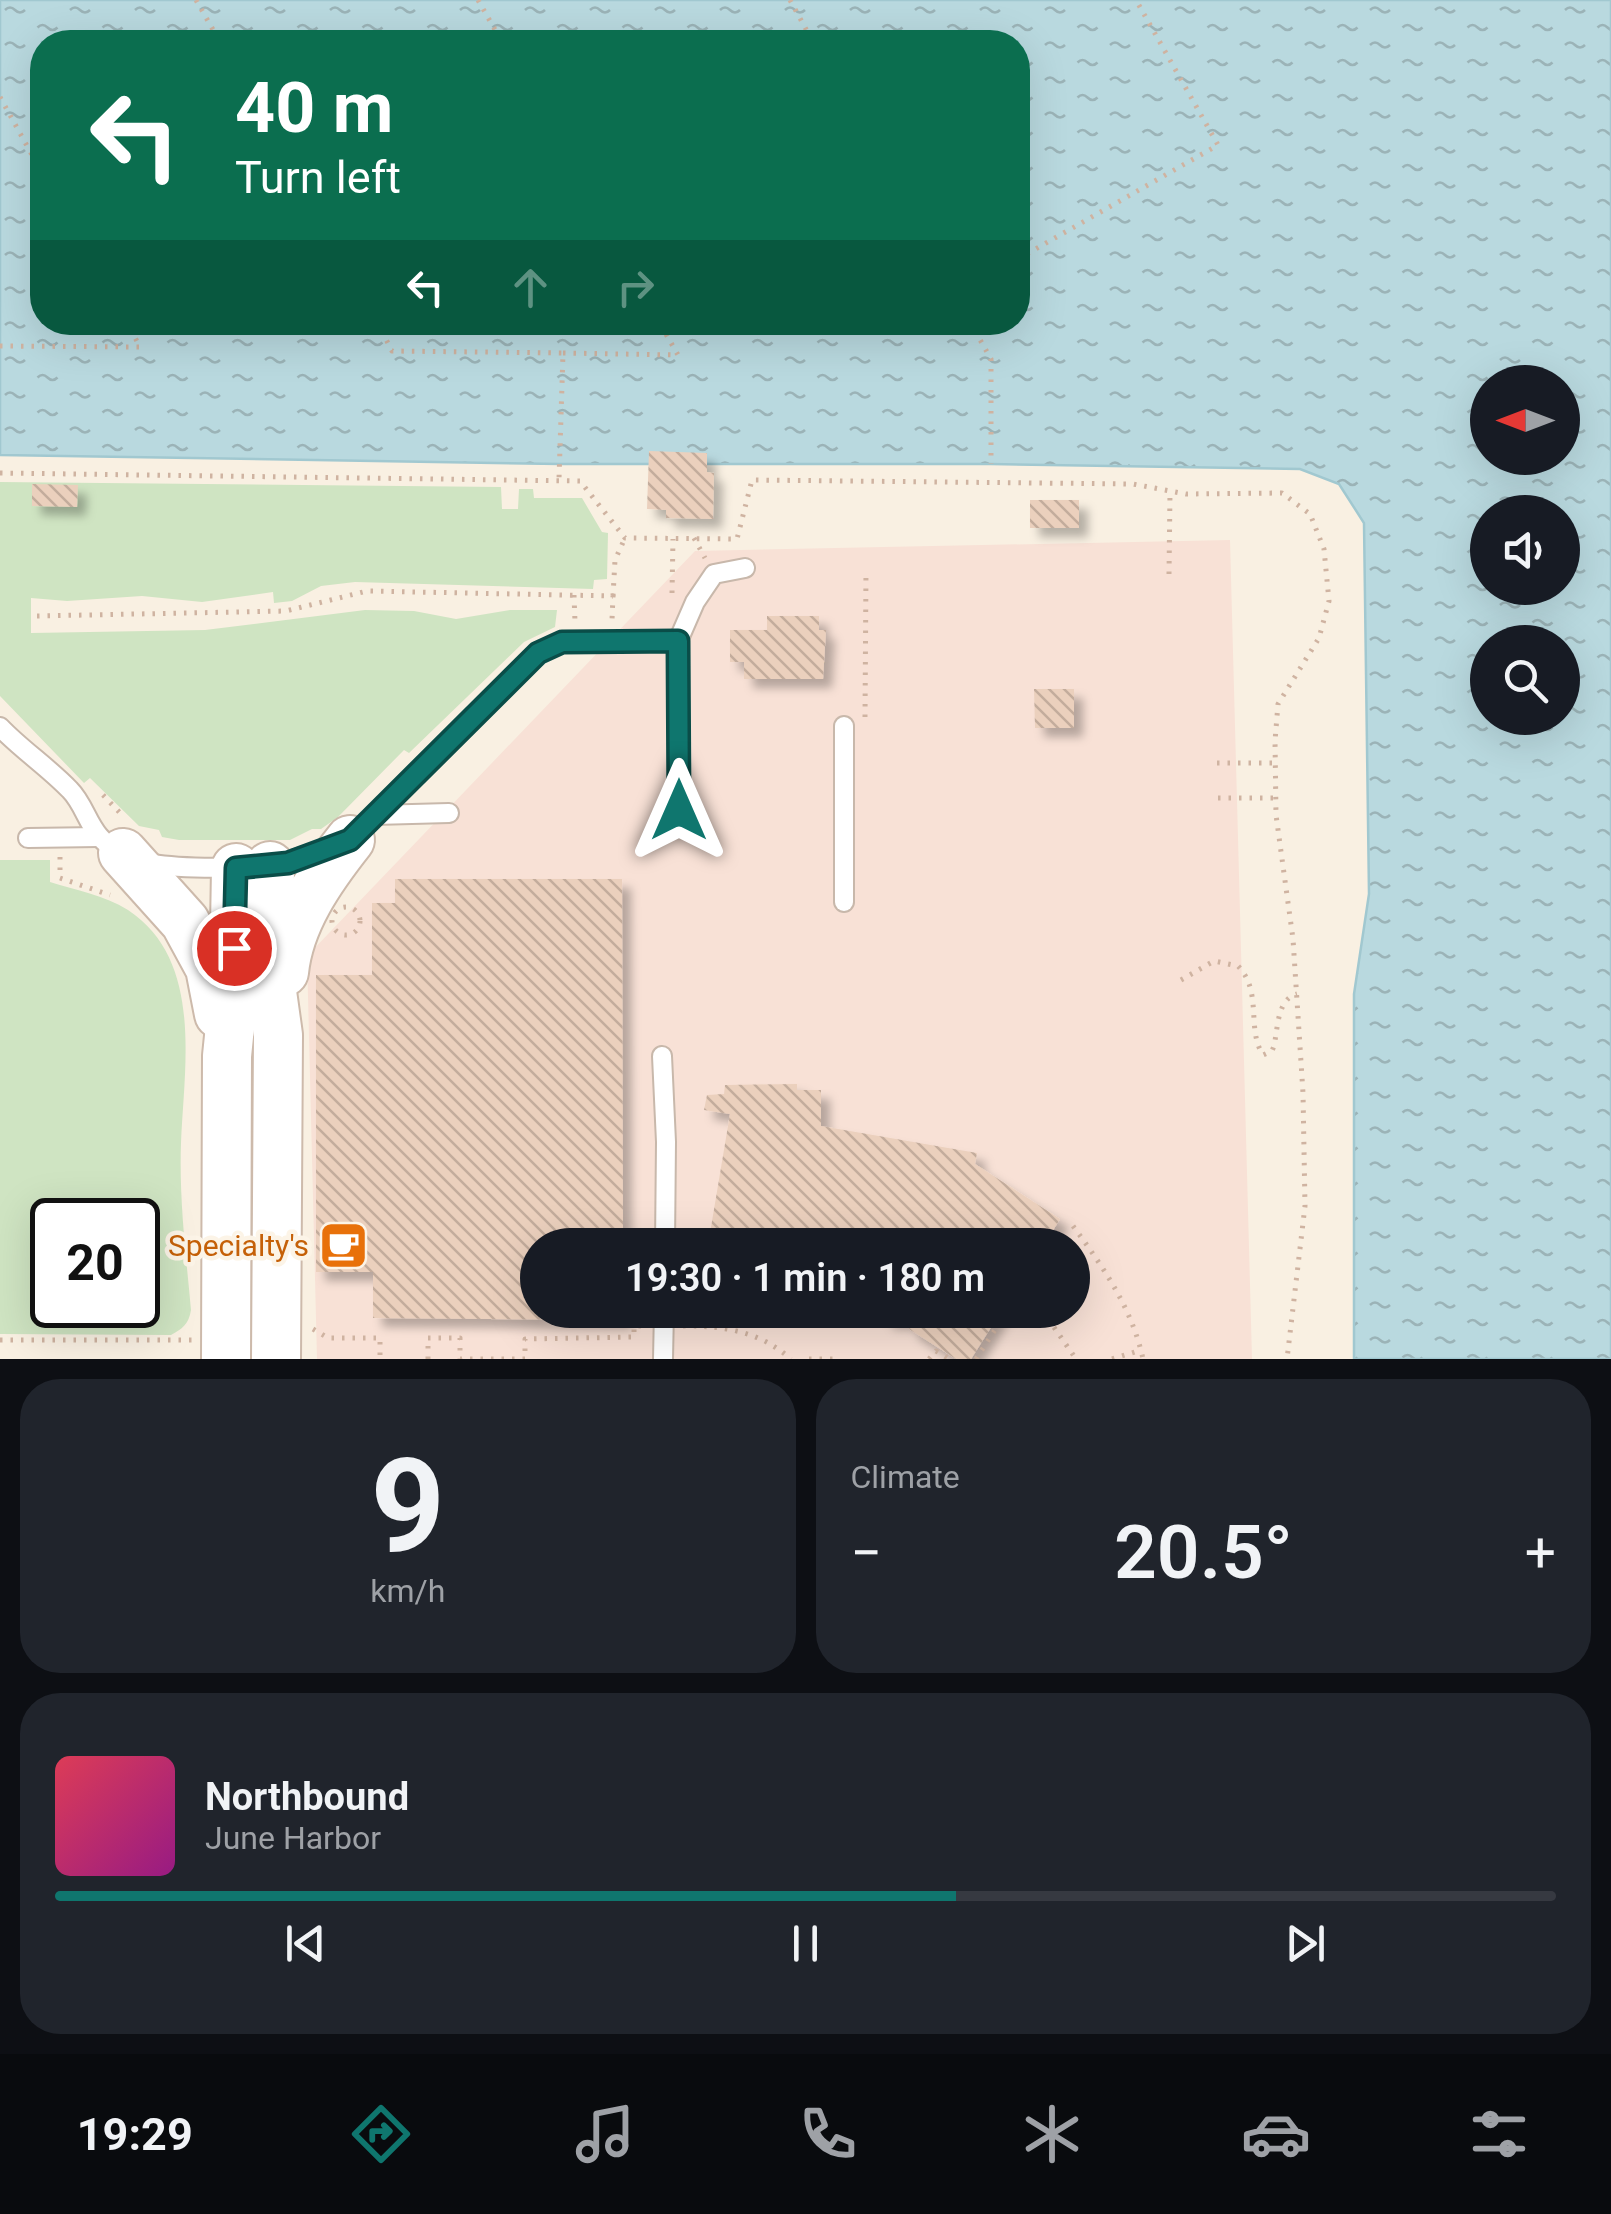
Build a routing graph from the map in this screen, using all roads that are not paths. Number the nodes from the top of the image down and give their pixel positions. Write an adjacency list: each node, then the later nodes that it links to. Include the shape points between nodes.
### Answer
1 (745, 568): 2 (lane, via 714,574)
2 (678, 641): 5 (lane); 7 (lane, via 562,642 538,653)
3 (844, 726): 11 (lane)
4 (4, 736): 9 (lane, via 69,789)
5 (679, 810)
6 (449, 813): 7 (lane)
7 (363, 828): 10 (lane, via 288,863); 12 (street, via 320,878 286,955)
8 (28, 838): 9 (lane)
9 (116, 851): 10 (lane, via 176,867); 13 (street, via 185,922 210,968)
10 (253, 867): 12 (street); 13 (street)
11 (844, 902)
12 (278, 1035): 18 (street)
13 (227, 1056): 17 (street)
14 (662, 1056): 15 (lane)
15 (665, 1228)
16 (664, 1328): 19 (lane)
17 (210, 1342)
18 (276, 1359)
19 (663, 1359)

